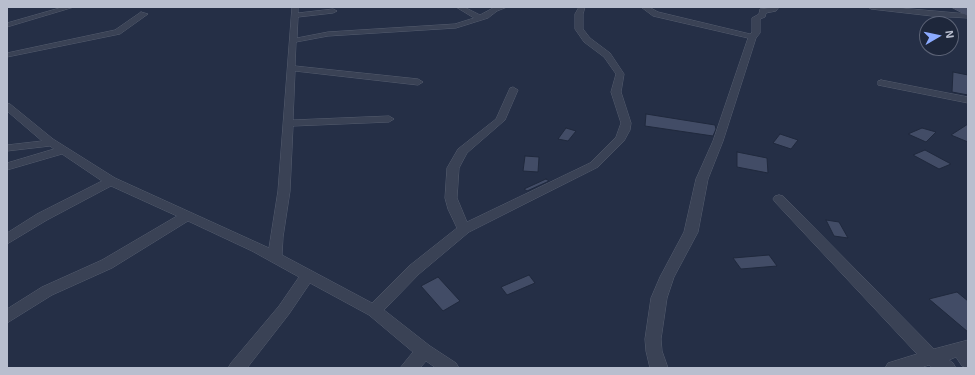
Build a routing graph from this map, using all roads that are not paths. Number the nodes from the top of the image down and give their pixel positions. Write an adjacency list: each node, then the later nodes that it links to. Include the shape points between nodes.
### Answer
1 (71, 7): 14 (street)
2 (459, 7): 13 (street)
3 (504, 7): 13 (street)
4 (582, 7): 33 (street, via 579,14 579,29 587,40 607,55 620,74 616,92 626,123 620,139 594,165)
5 (644, 7): 15 (street, via 656,14)
6 (776, 7): 15 (street, via 774,10 763,11 762,15 756,18 756,31)
7 (871, 7): 12 (street)
8 (956, 7): 12 (main road)
9 (295, 11): 10 (street); 16 (street)
10 (333, 11)
11 (144, 14): 17 (street, via 117,32)
12 (968, 15)
13 (478, 17): 16 (street, via 461,25 328,34)
14 (7, 25)
15 (752, 38): 45 (street, via 718,141 702,179 691,232 666,277 659,298 653,339)
16 (292, 41): 18 (street)
17 (7, 55)
18 (290, 73): 19 (street, via 327,71); 25 (street)
19 (418, 82)
20 (881, 83): 22 (street)
21 (513, 90): 33 (street, via 500,120 462,151 453,168 451,198)
22 (968, 100)
23 (7, 106): 26 (street)
24 (389, 119): 25 (street)
25 (288, 123): 35 (street, via 284,191)
26 (51, 143): 27 (street); 28 (street)
27 (7, 148)
28 (63, 150): 29 (street); 30 (street)
29 (7, 167)
30 (111, 181): 32 (street); 34 (street, via 42,217)
31 (779, 199): 41 (street)
32 (187, 216): 35 (street); 38 (street, via 107,264 47,290)
33 (464, 229): 37 (street, via 414,270)
34 (7, 239)
35 (274, 258): 36 (street)
36 (308, 276): 37 (street); 42 (street)
37 (374, 310): 39 (street)
38 (7, 317)
39 (424, 351): 43 (street); 44 (street)
40 (965, 352): 41 (street)
41 (931, 357): 46 (street); 47 (street)
42 (237, 368)
43 (409, 368)
44 (450, 368)
45 (659, 368)
46 (894, 368)
47 (947, 368)

